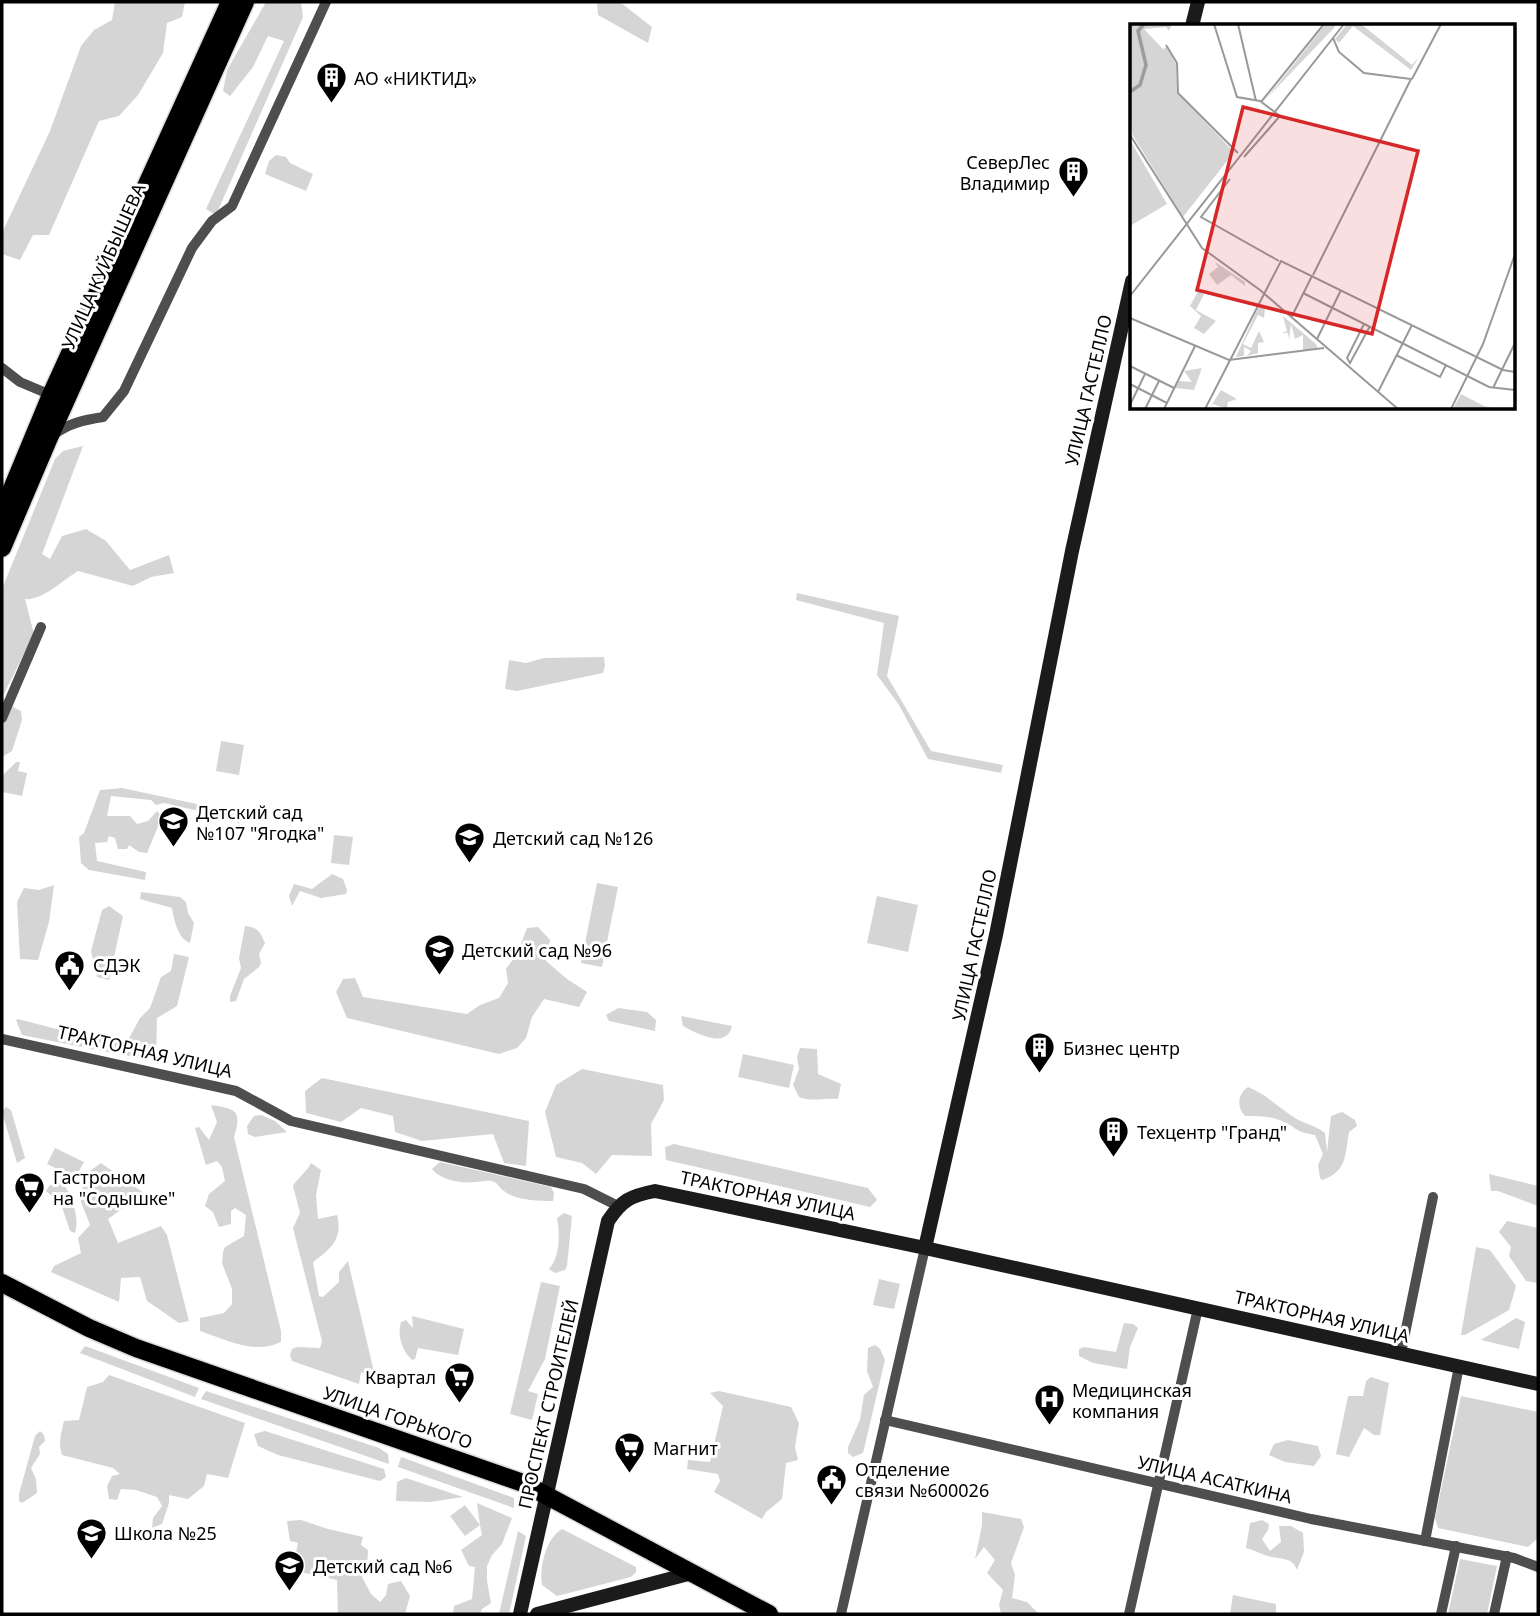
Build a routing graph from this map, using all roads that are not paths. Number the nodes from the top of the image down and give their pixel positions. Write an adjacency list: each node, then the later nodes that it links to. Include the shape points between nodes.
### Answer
1 (230, 2): 8 (main road, УЛИЦА КУЙБЫШЕВА)
2 (245, 2): 9 (main road, УЛИЦА КУЙБЫШЕВА)
3 (326, 2): 9 (street, via 232,206 206,227 192,248 124,391 103,417 71,424)
4 (1198, 2): 5 (main road)
5 (1192, 24)
6 (1130, 290): 17 (main road, УЛИЦА ГАСТЕЛЛО, via 1072,551 996,935)
7 (2, 368): 8 (street, via 20,382)
8 (51, 395): 10 (main road, УЛИЦА КУЙБЫШЕВА)
9 (48, 440): 11 (main road, УЛИЦА КУЙБЫШЕВА)
10 (2, 513)
11 (2, 548)
12 (41, 627): 13 (street)
13 (2, 718)
14 (2, 1039): 16 (street, ТРАКТОРНАЯ УЛИЦА, via 236,1091 291,1121 584,1189)
15 (1433, 1197): 20 (street)
16 (618, 1206): 17 (main road, ТРАКТОРНАЯ УЛИЦА, via 634,1195 655,1191); 25 (main road, ПРОСПЕКТ СТРОИТЕЛЕЙ, via 607,1225)
17 (925, 1248): 19 (main road, ТРАКТОРНАЯ УЛИЦА); 23 (street, УЛИЦА ГАСТЕЛЛО)
18 (2, 1283): 25 (main road, УЛИЦА ГОРЬКОГО, via 136,1348 523,1483)
19 (1198, 1308): 20 (main road, ТРАКТОРНАЯ УЛИЦА); 24 (street)
20 (1401, 1353): 21 (main road, ТРАКТОРНАЯ УЛИЦА)
21 (1459, 1366): 22 (main road, ТРАКТОРНАЯ УЛИЦА); 26 (street)
22 (1538, 1384)
23 (885, 1420): 24 (street, УЛИЦА АСАТКИНА); 34 (street, УЛИЦА ГАСТЕЛЛО)
24 (1158, 1483): 26 (street, УЛИЦА АСАТКИНА); 35 (street)
25 (546, 1496): 30 (main road, УЛИЦА ГОРЬКОГО); 31 (main road, ПРОСПЕКТ СТРОИТЕЛЕЙ)
26 (1425, 1541): 27 (street, УЛИЦА АСАТКИНА)
27 (1457, 1546): 28 (street, УЛИЦА АСАТКИНА); 36 (street)
28 (1507, 1556): 29 (street, УЛИЦА АСАТКИНА); 37 (street)
29 (1538, 1567)
30 (692, 1573): 32 (main road); 33 (main road, УЛИЦА ГОРЬКОГО)
31 (520, 1614)
32 (537, 1614)
33 (768, 1614)
34 (841, 1614)
35 (1129, 1614)
36 (1441, 1614)
37 (1494, 1614)

